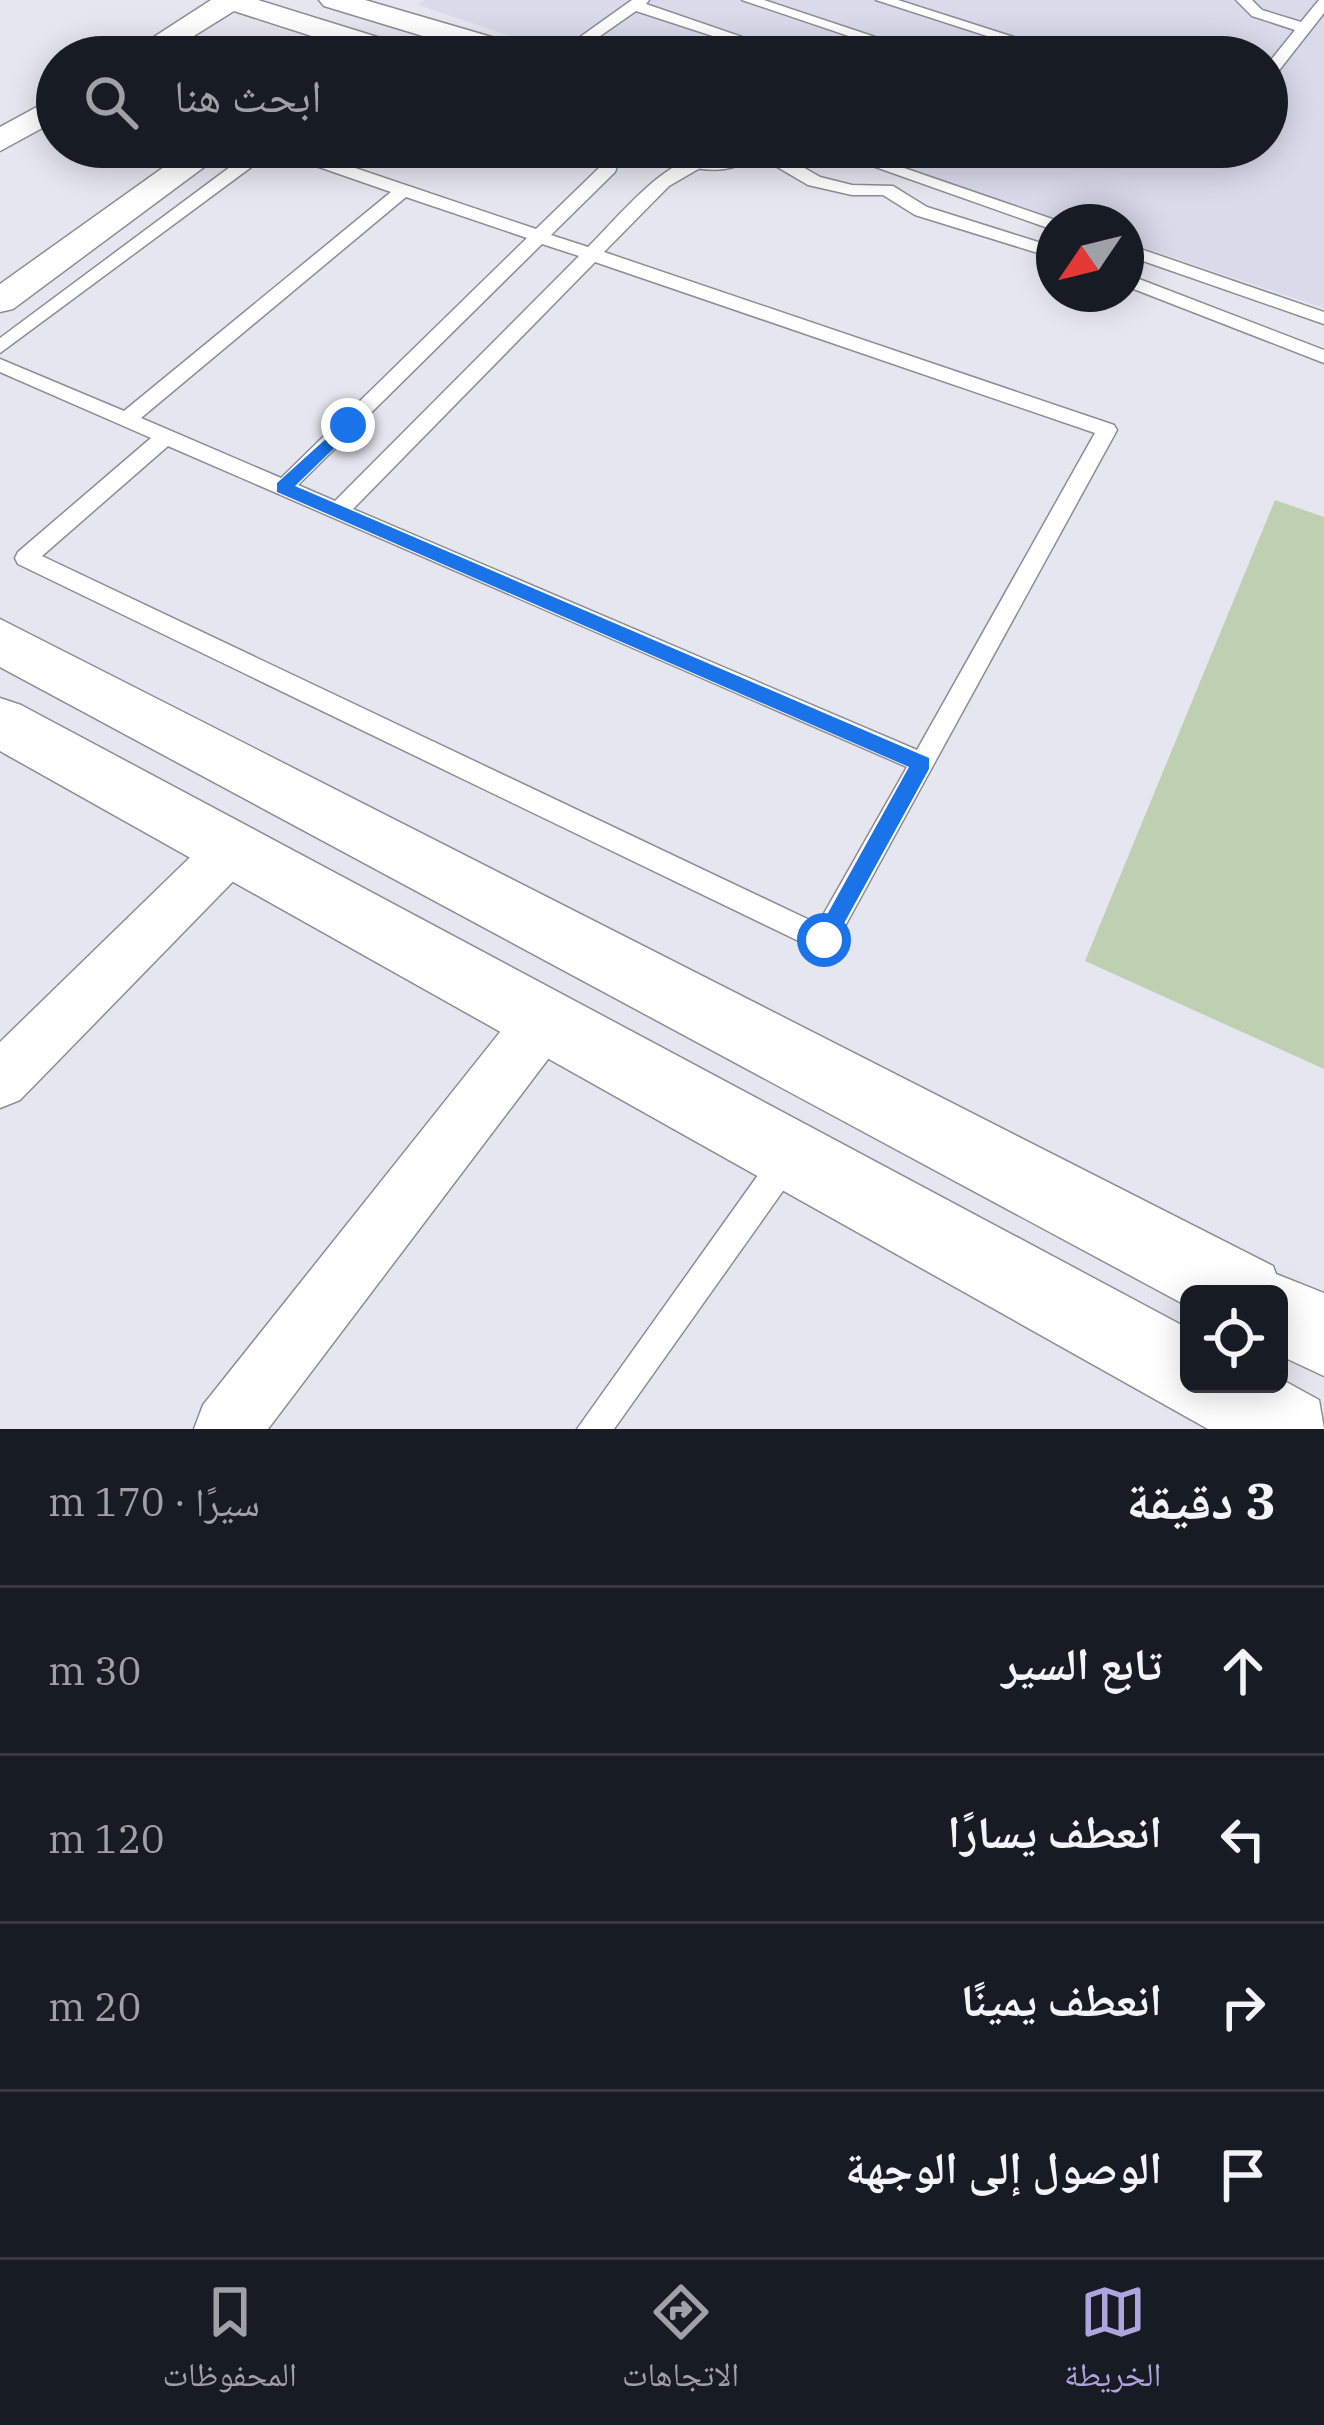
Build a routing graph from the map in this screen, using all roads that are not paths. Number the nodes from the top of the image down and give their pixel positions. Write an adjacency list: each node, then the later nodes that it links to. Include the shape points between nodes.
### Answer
1 (229, 0): 11 (street); 12 (street)
2 (334, 0): 8 (street)
3 (749, 0): 17 (lane)
4 (883, 0): 9 (lane)
5 (1243, 0): 10 (lane)
6 (638, 3): 15 (lane); 16 (lane)
7 (1324, 3): 10 (lane)
8 (393, 16): 13 (street); 14 (street)
9 (945, 19): 18 (lane); 19 (lane)
10 (1304, 28): 20 (lane)
11 (172, 36)
12 (318, 36)
13 (367, 36)
14 (457, 36)
15 (590, 36)
16 (732, 36)
17 (857, 36)
18 (930, 36)
19 (1000, 36)
20 (1288, 48)
21 (36, 119): 22 (street)
22 (0, 142)
23 (185, 168): 37 (street)
24 (243, 168): 39 (lane)
25 (336, 168): 30 (lane)
26 (609, 168): 32 (lane)
27 (687, 168): 34 (lane)
28 (791, 168): 33 (lane, via 852,190 887,190 921,211)
29 (888, 168): 31 (lane)
30 (403, 190): 32 (lane); 42 (lane)
31 (1036, 218)
32 (540, 236): 34 (lane); 44 (lane)
33 (1036, 248)
34 (592, 254): 45 (lane); 48 (lane, via 1107,430)
35 (1144, 255): 38 (lane)
36 (1144, 287): 40 (lane)
37 (0, 301)
38 (1324, 318)
39 (0, 347)
40 (1324, 357)
41 (0, 365): 42 (lane)
42 (126, 420): 43 (lane)
43 (166, 437): 44 (lane); 48 (lane, via 26,558 824,940)
44 (284, 488): 45 (lane)
45 (338, 511): 48 (lane)
46 (0, 641): 53 (street)
47 (0, 722): 49 (street)
48 (922, 764)
49 (232, 849): 50 (street); 51 (street)
50 (544, 1020): 52 (street); 58 (street)
51 (0, 1082)
52 (790, 1155): 56 (street); 59 (lane)
53 (1228, 1285)
54 (1288, 1317): 55 (street)
55 (1324, 1336)
56 (1180, 1368)
57 (1224, 1393): 60 (street)
58 (227, 1429)
59 (594, 1429)
60 (1290, 1429)

